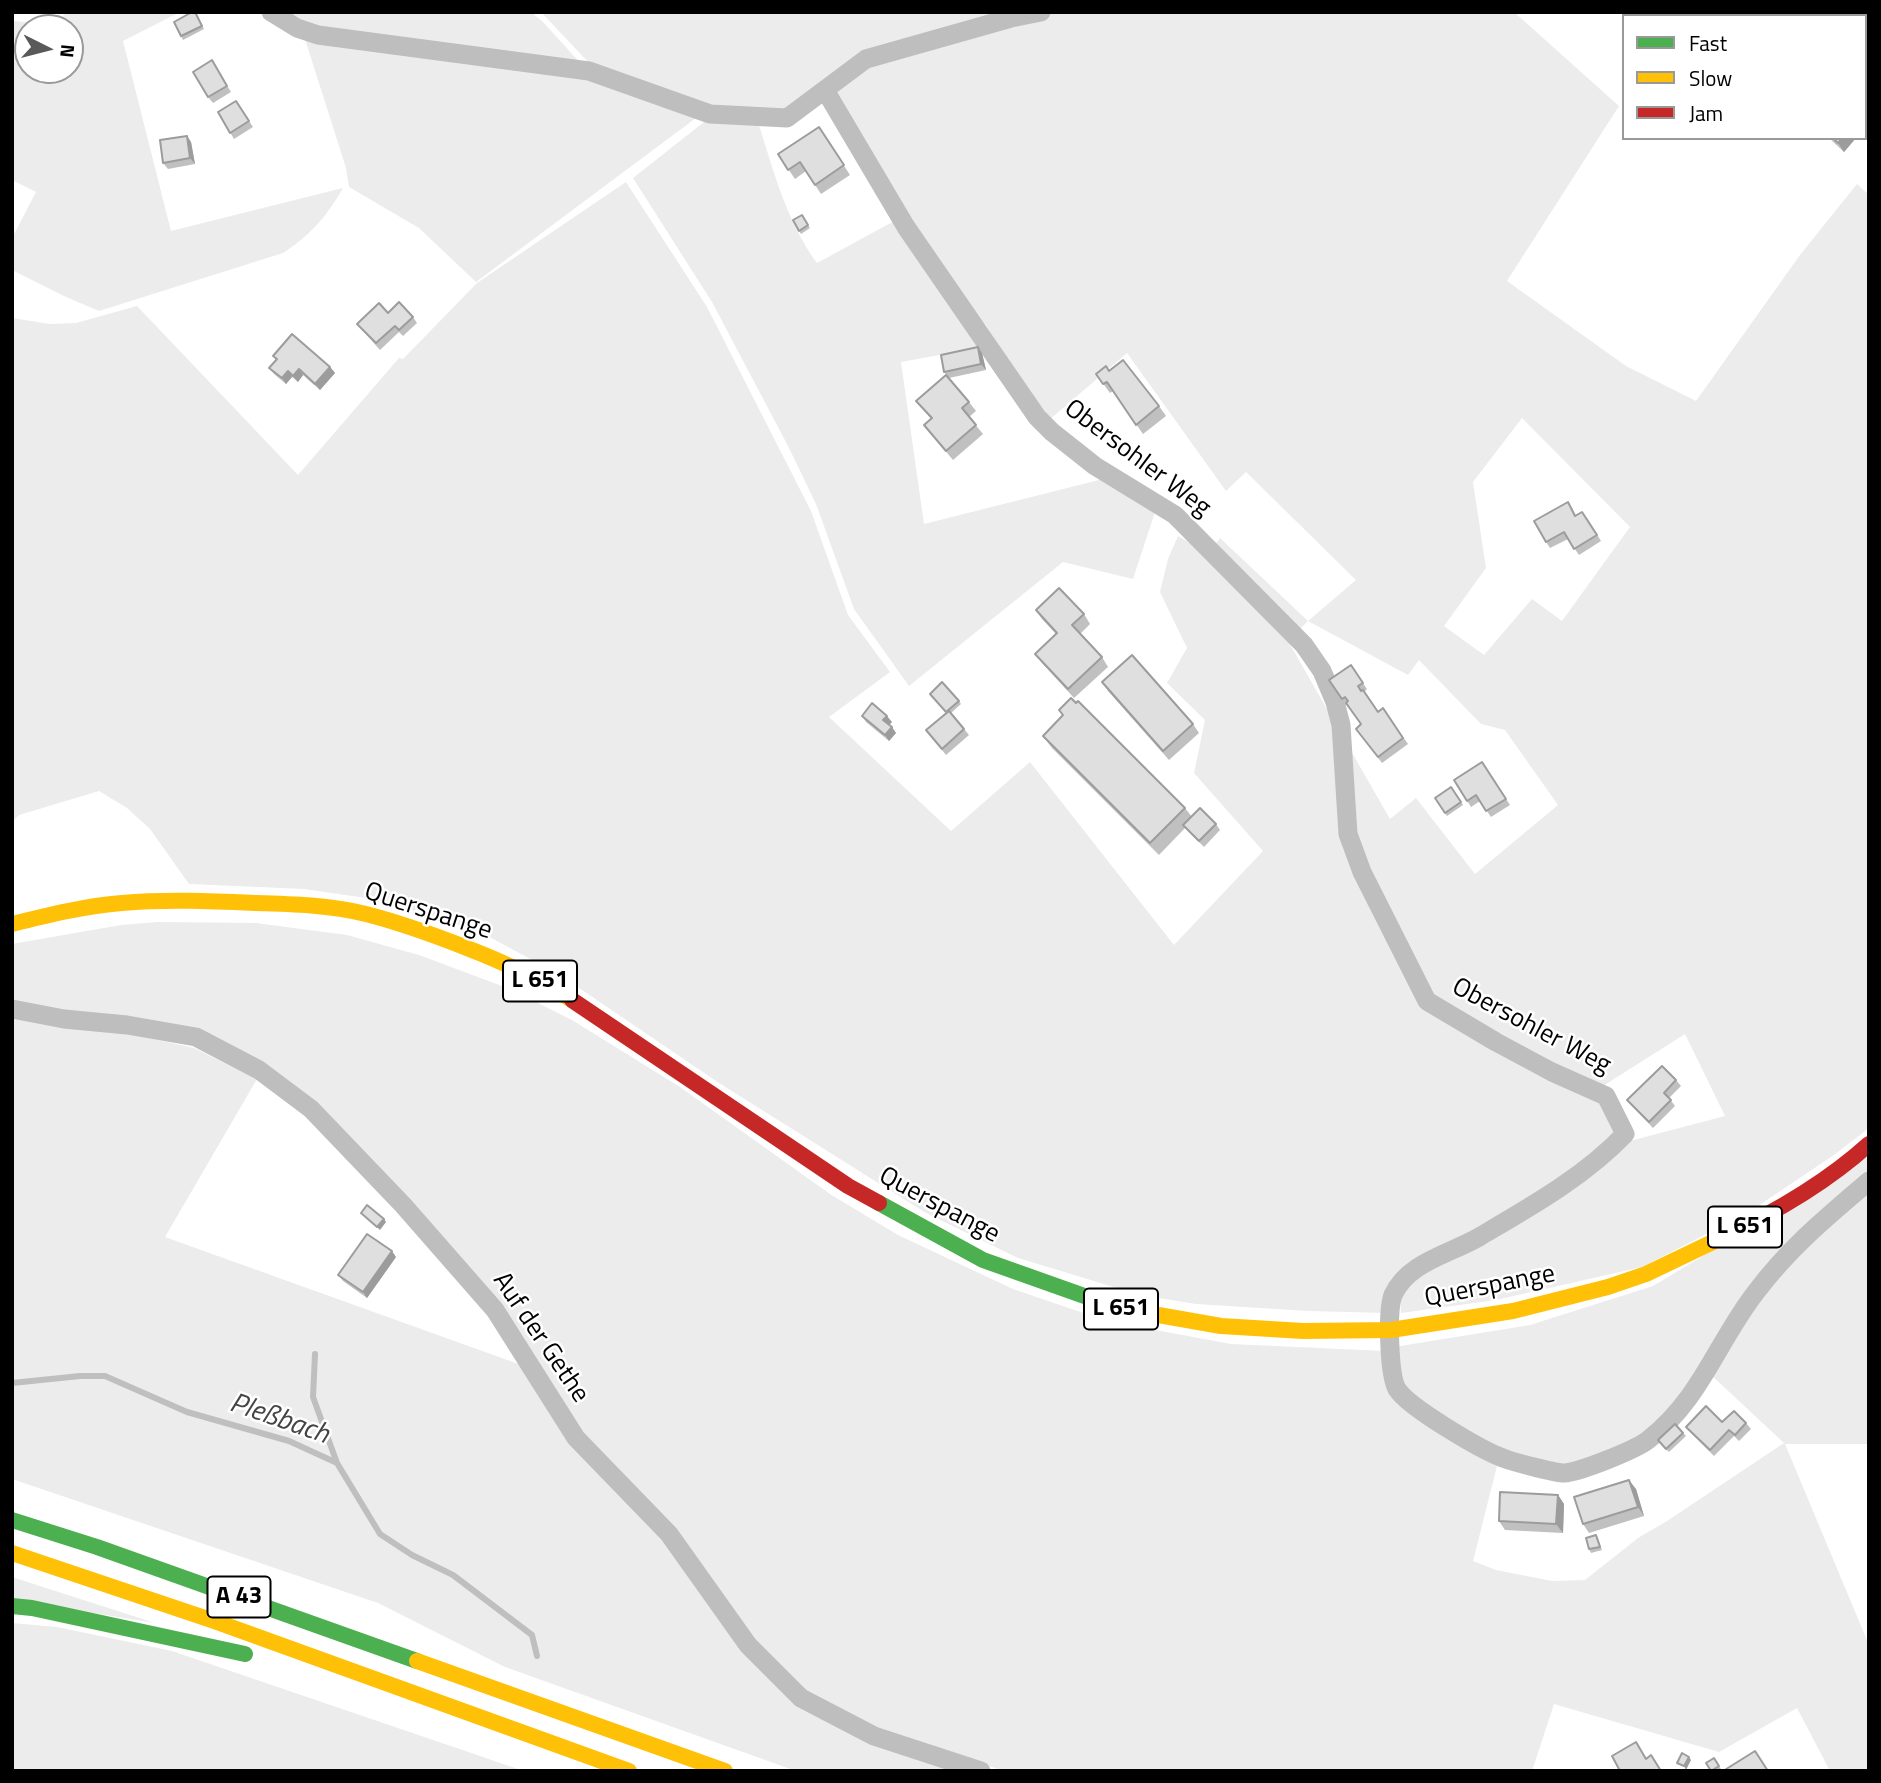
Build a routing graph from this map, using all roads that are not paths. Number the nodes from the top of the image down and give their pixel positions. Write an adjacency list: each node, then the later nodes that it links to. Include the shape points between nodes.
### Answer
1 (271, 12): 3 (street, via 318,36 589,71 710,114 787,118)
2 (1041, 12): 3 (street, via 866,59)
3 (825, 90): 8 (street, Obersohler Weg, via 906,227 1037,416 1094,466 1175,515 1304,645 1322,671 1342,726 1348,834 1362,872 1427,1001 1552,1072 1606,1096 1617,1115 1625,1134 1593,1166 1476,1239 1431,1259 1401,1282 1392,1297)
4 (12, 924): 8 (main road, Querspange / L 651, via 121,903 184,900 306,905 413,927 552,987 848,1186 983,1260 1121,1309 1175,1319 1303,1331)
5 (12, 1009): 17 (street, Auf der Gethe, via 196,1038 259,1070 311,1110 495,1310 576,1438 669,1534 748,1645 801,1698 874,1736)
6 (1869, 1144): 8 (main road, Querspange / L 651, via 1846,1165 1751,1224 1646,1274 1513,1311)
7 (1869, 1181): 8 (street, Obersohler Weg, via 1799,1241 1754,1293 1688,1401 1647,1441 1616,1457 1564,1473 1502,1458 1420,1411 1399,1392 1392,1379)
8 (1391, 1330)
9 (12, 1520): 16 (main road, A 43)
10 (12, 1553): 14 (main road, A 43)
11 (12, 1606): 12 (main road)
12 (256, 1656)
13 (282, 1663): 14 (main road)
14 (429, 1699): 15 (main road, A 43)
15 (629, 1771)
16 (725, 1771)
17 (981, 1771)

